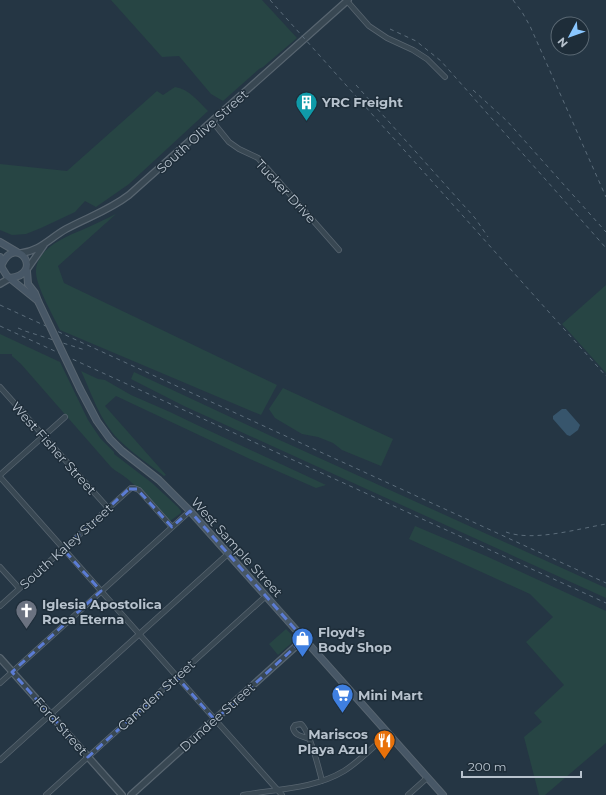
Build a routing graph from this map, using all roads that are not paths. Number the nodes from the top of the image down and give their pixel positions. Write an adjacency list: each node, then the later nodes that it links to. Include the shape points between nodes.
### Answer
1 (348, 1): 2 (street, via 369,26 427,59); 3 (street, South Olive Street)
2 (445, 77)
3 (212, 121): 5 (street, South Olive Street, via 120,202 58,233); 6 (street, Tucker Drive, via 229,142 258,158)
4 (0, 242): 7 (main road)
5 (44, 245): 7 (street, South Olive Street, via 32,251); 9 (street, South Olive Street)
6 (339, 250)
7 (19, 253): 8 (main road, via 9,254); 9 (main road, via 26,260)
8 (1, 265): 10 (main road)
9 (27, 269): 10 (main road, via 19,276); 12 (main road, West Sample Street, via 28,284)
10 (10, 278): 11 (street); 12 (main road, West Sample Street)
11 (0, 284)
12 (38, 300): 18 (main road, West Sample Street, bridge, via 97,421 122,451 159,480)
13 (0, 387): 15 (street, West Fisher Street)
14 (65, 417): 15 (street)
15 (43, 436): 16 (street); 17 (street, West Fisher Street)
16 (0, 476): 20 (street)
17 (108, 508): 19 (street, South Kaley Street, via 129,489 134,488 139,490); 20 (street, South Kaley Street)
18 (190, 511): 19 (street); 21 (main road, West Sample Street)
19 (172, 527): 24 (street)
20 (63, 549): 23 (street, South Kaley Street); 24 (street)
21 (229, 553): 25 (main road, West Sample Street); 27 (street)
22 (0, 567): 23 (street)
23 (19, 588): 26 (street, South Kaley Street)
24 (101, 591): 27 (street); 30 (street)
25 (266, 596): 28 (main road, West Sample Street); 31 (street, Camden Street)
26 (0, 606)
27 (139, 634): 31 (street); 33 (street)
28 (304, 639): 34 (street, Dundee Street); 35 (main road, West Sample Street)
29 (0, 658): 30 (street, Ford Street)
30 (12, 672): 32 (street); 33 (street, Ford Street)
31 (177, 676): 34 (street); 37 (street, Camden Street)
32 (0, 683)
33 (50, 715): 37 (street, Ford Street); 38 (street)
34 (215, 720): 41 (street); 44 (street, Dundee Street)
35 (388, 734): 39 (main road, West Sample Street); 40 (street, via 351,766)
36 (309, 739): 40 (street)
37 (88, 757): 42 (street, Camden Street); 43 (street, Ford Street)
38 (0, 760)
39 (427, 778): 47 (street); 48 (main road, West Sample Street)
40 (322, 781): 41 (street)
41 (277, 789): 45 (street); 46 (street)
42 (46, 795)
43 (122, 795)
44 (131, 795)
45 (243, 795)
46 (282, 795)
47 (408, 795)
48 (442, 795)

